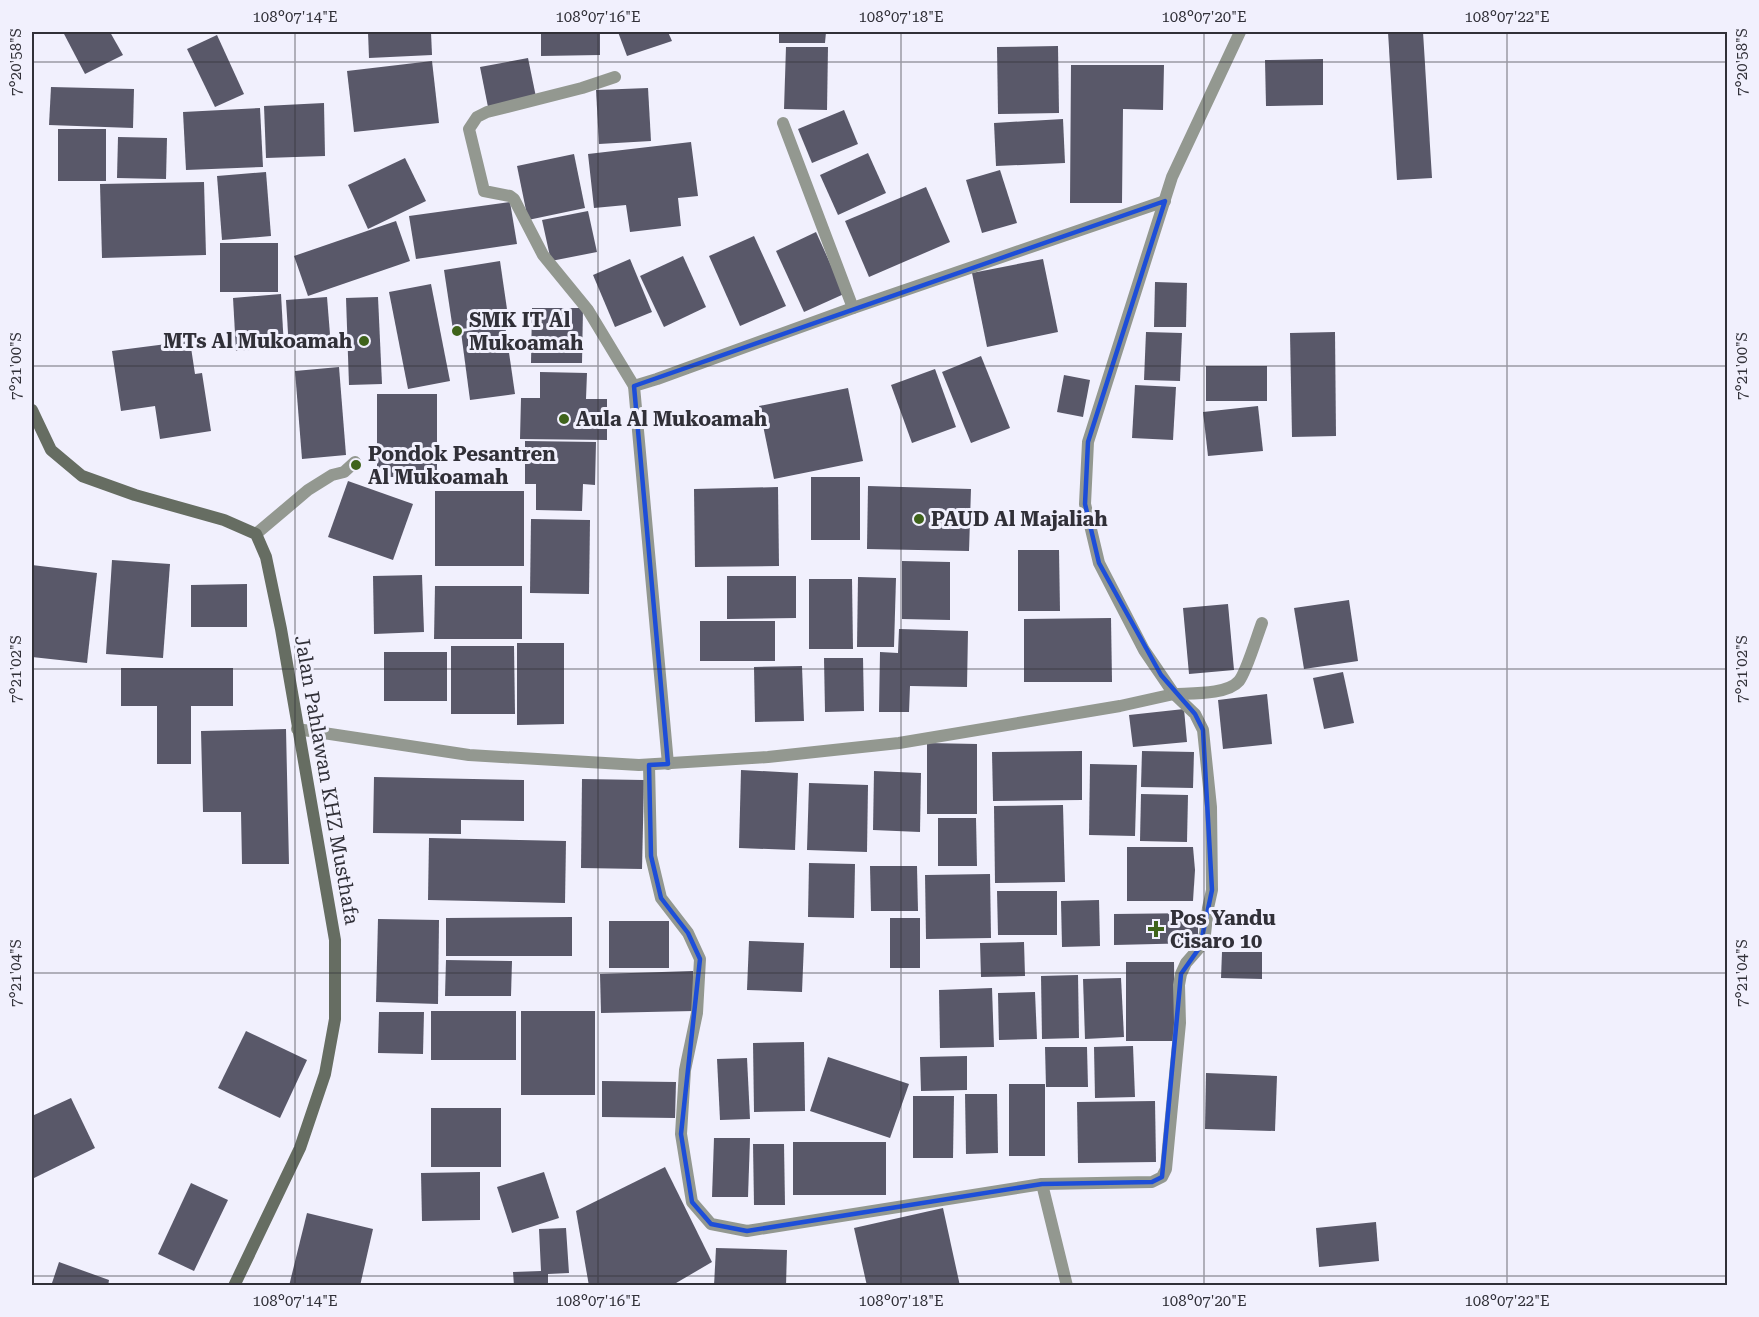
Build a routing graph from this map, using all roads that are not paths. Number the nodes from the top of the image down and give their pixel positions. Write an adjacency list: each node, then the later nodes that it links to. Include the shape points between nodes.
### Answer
1 (1240, 32): 4 (street)
2 (615, 77): 6 (street, via 487,112 477,117 469,129 484,191 514,199 543,255 588,310)
3 (783, 123): 5 (street)
4 (1164, 201): 5 (street); 11 (street, via 1088,442 1085,504 1099,563 1144,650)
5 (853, 308): 6 (street)
6 (634, 386): 13 (street)
7 (32, 410): 9 (street, via 51,450 82,476 224,520)
8 (355, 462): 9 (street, via 308,490)
9 (256, 534): 12 (street, Jalan Pahlawan KHZ Musthafa, via 266,557)
10 (1262, 623): 11 (street, via 1239,682 1221,691)
11 (1174, 694): 13 (street, via 899,742); 15 (street, via 1195,714 1203,730 1211,807 1212,890 1205,934 1186,963 1179,985 1180,1023 1166,1169 1162,1177 1152,1182)
12 (297, 729): 14 (street, via 469,755); 16 (street, Jalan Pahlawan KHZ Musthafa, via 335,940 335,1019 325,1074 300,1148)
13 (668, 764): 14 (street)
14 (649, 765): 15 (street, via 651,856 661,898 688,933 700,959 681,1134 692,1202 711,1224 747,1231)
15 (1042, 1184): 17 (street)
16 (234, 1286)
17 (1067, 1286)

